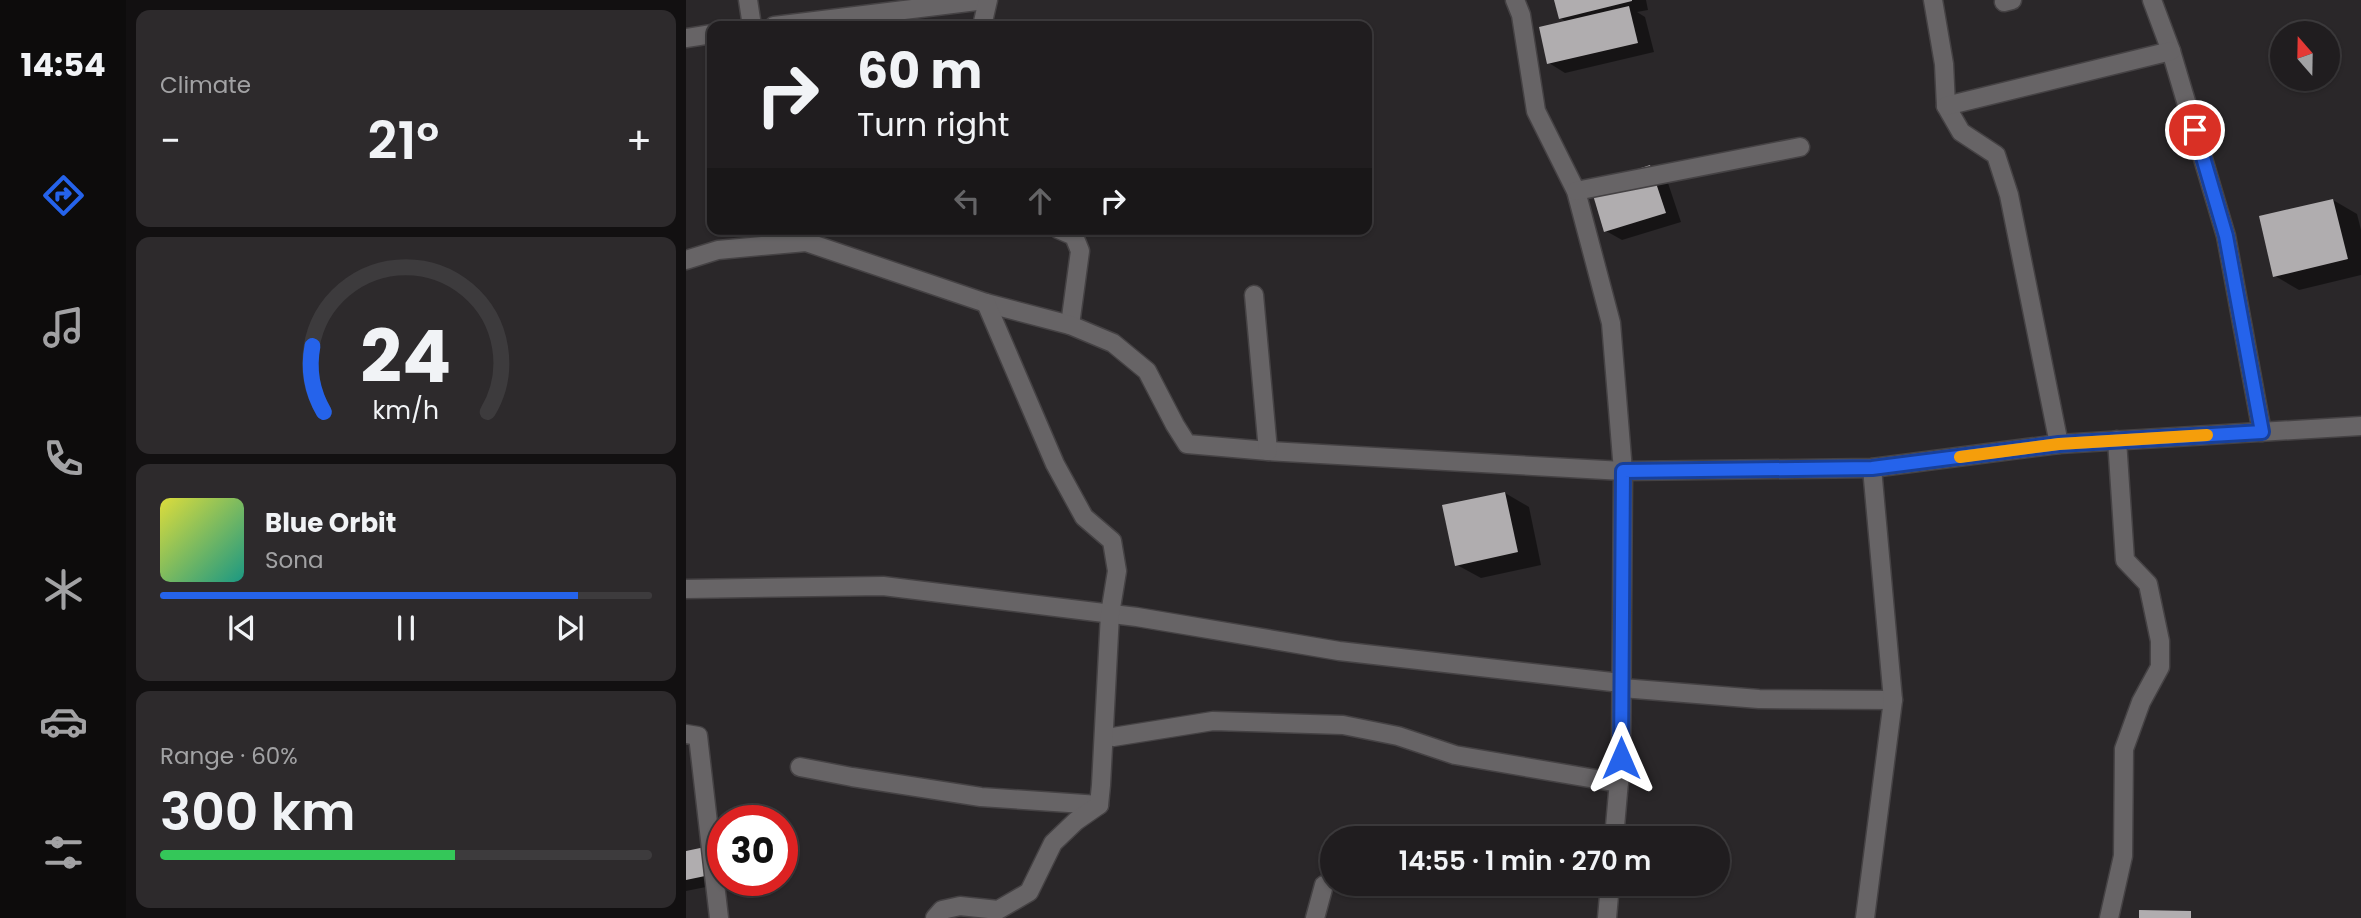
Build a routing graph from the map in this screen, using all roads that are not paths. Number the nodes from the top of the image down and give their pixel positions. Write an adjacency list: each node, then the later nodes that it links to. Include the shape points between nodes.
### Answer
1 (748, 0): 8 (street)
2 (837, 0): 7 (street)
3 (986, 0): 7 (street); 10 (street)
4 (1515, 0): 16 (street, via 1536,111)
5 (1933, 0): 14 (street)
6 (2152, 0): 13 (street)
7 (841, 18): 9 (street)
8 (751, 21)
9 (816, 21)
10 (983, 21)
11 (707, 35): 12 (street)
12 (686, 38)
13 (2171, 51): 14 (street); 23 (street, via 2226,236)
14 (1946, 106): 25 (street, via 1961,132 1996,156 2009,195)
15 (1800, 147): 16 (street)
16 (1576, 191): 28 (street, via 1611,323)
17 (1072, 235): 21 (street, via 1080,251)
18 (686, 260): 20 (street, via 718,250 806,242)
19 (1254, 295): 26 (street)
20 (986, 303): 21 (street); 30 (street, via 1055,464 1084,517 1112,541 1117,571)
21 (1070, 325): 26 (street, via 1113,343 1147,371 1187,444)
22 (2361, 426): 23 (street)
23 (2262, 432): 24 (street)
24 (2117, 440): 25 (street); 46 (street, via 2125,560 2148,584 2160,641 2160,667 2124,749 2123,856)
25 (2059, 444): 27 (street)
26 (1268, 451): 28 (street)
27 (1872, 468): 28 (street); 32 (street)
28 (1623, 471): 31 (street)
29 (686, 589): 30 (street, via 883,586)
30 (1110, 614): 31 (street, via 1339,651); 37 (street)
31 (1622, 686): 32 (street, via 1759,698); 36 (street)
32 (1893, 700): 45 (street)
33 (686, 734): 41 (street, via 698,736)
34 (1113, 737): 36 (street, via 1213,721 1343,725 1398,736 1455,755)
35 (800, 767): 37 (street, via 981,797)
36 (1619, 783): 38 (street)
37 (1099, 805): 42 (street, via 1053,843 1029,892 998,910 960,906 942,910)
38 (1615, 826)
39 (1321, 896): 43 (street)
40 (1609, 896): 44 (street)
41 (719, 918)
42 (935, 918)
43 (1315, 918)
44 (1607, 918)
45 (1865, 918)
46 (2109, 918)

